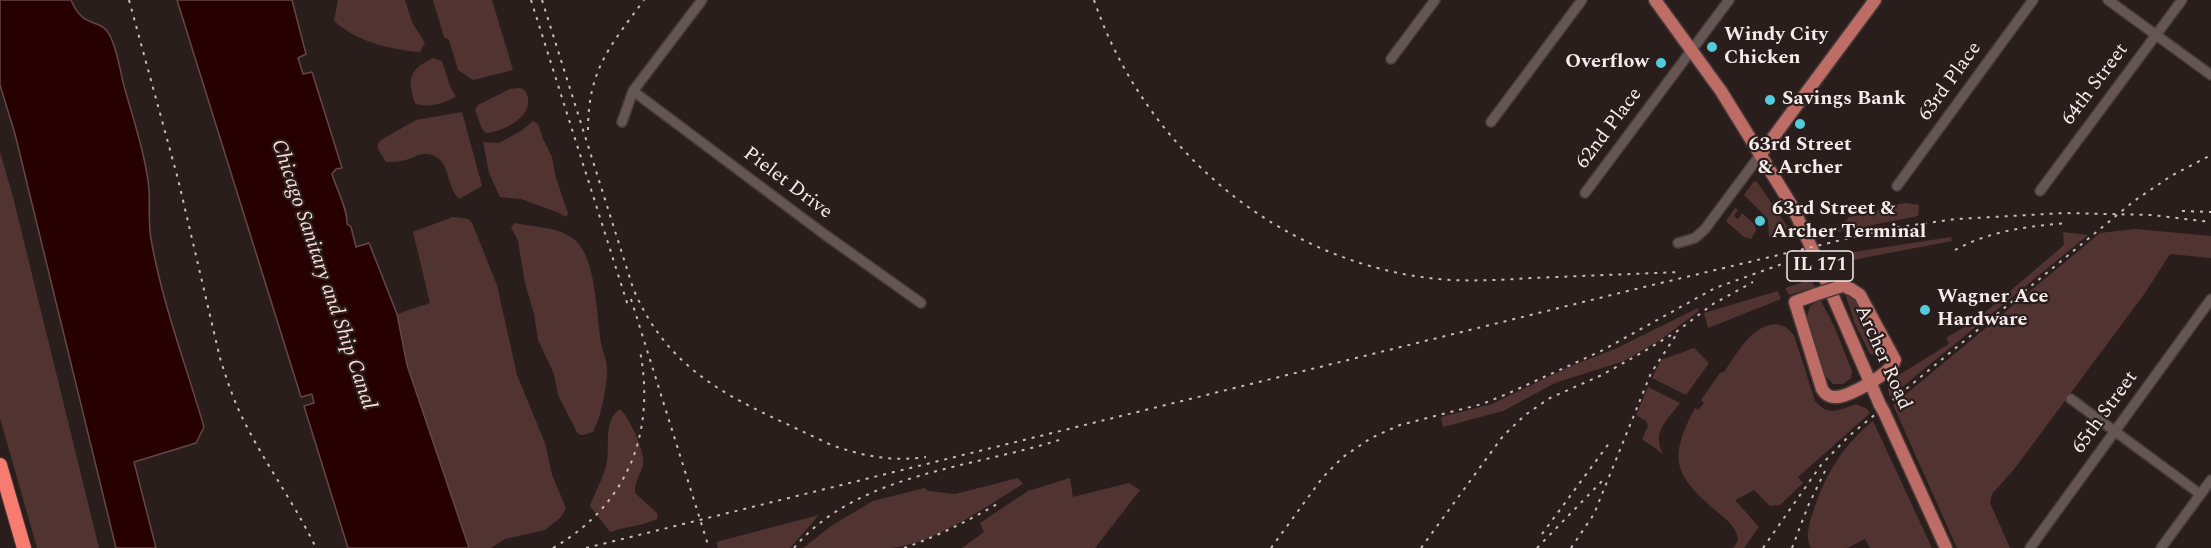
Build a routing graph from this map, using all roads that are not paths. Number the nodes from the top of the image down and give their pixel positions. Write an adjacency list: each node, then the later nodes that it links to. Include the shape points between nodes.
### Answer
1 (702, 0): 14 (street)
2 (1435, 0): 12 (street)
3 (1582, 0): 16 (street)
4 (1655, 0): 11 (main road, IL 171)
5 (1729, 0): 11 (street, 62nd Place)
6 (1875, 0): 17 (main road)
7 (2034, 0): 18 (street, 63rd Place)
8 (2108, 0): 10 (street)
9 (2182, 0): 10 (street, 64th Street)
10 (2156, 35): 13 (street); 19 (street, 64th Street)
11 (1692, 50): 17 (main road, IL 171); 20 (street, 62nd Place)
12 (1391, 59)
13 (2211, 75)
14 (633, 92): 15 (street); 23 (street, Pielet Drive)
15 (622, 122)
16 (1491, 122)
17 (1760, 156): 21 (street, via 1712,220 1695,238); 24 (main road, Archer Road / IL 171, via 1801,222)
18 (1897, 186)
19 (2040, 191)
20 (1585, 194)
21 (1678, 243)
22 (2211, 299): 26 (street, 65th Street)
23 (921, 303)
24 (1871, 382): 24 (main road, bridge, via 1837,397 1822,389 1795,302 1842,286 1860,295 1895,360 1890,369); 31 (main road, Archer Road / IL 171)
25 (2071, 399): 26 (street)
26 (2115, 432): 29 (street); 32 (street, 65th Street)
27 (0, 465): 30 (highway)
28 (2211, 480): 29 (street)
29 (2200, 495): 33 (street)
30 (24, 548)
31 (1946, 548)
32 (2030, 548)
33 (2160, 548)

